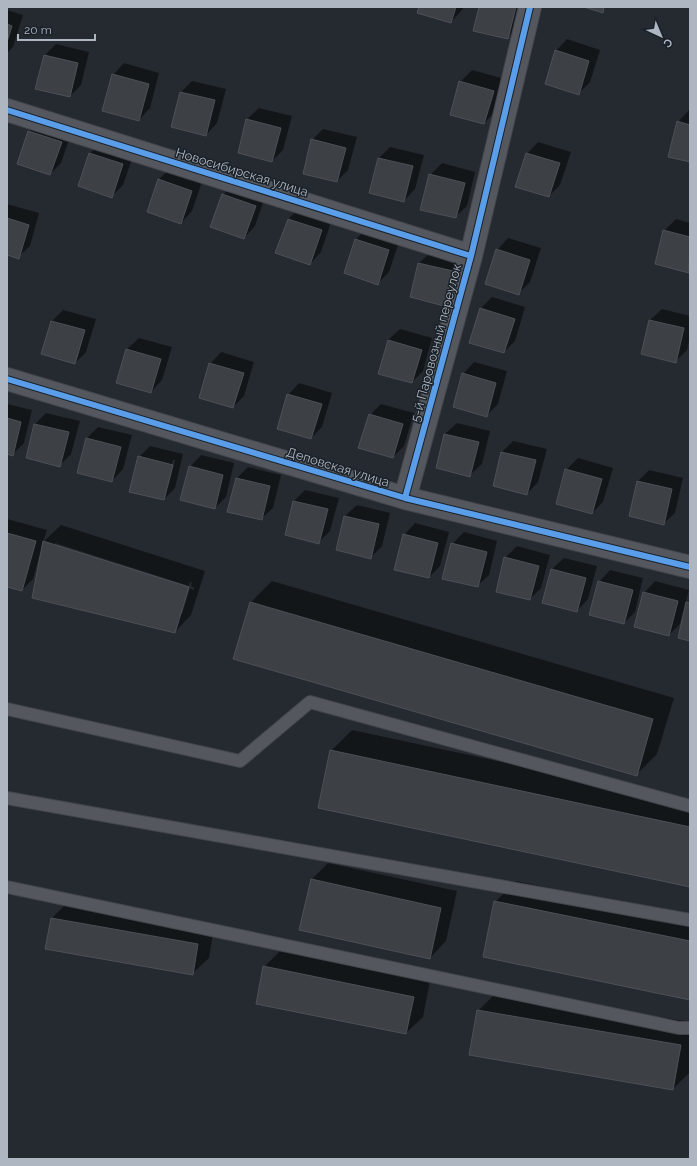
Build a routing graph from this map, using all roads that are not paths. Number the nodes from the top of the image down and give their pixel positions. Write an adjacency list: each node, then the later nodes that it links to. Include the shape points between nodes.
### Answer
1 (530, 7): 3 (street, 5-й Паровозный переулок)
2 (7, 110): 3 (street, Новосибирская улица)
3 (471, 256): 5 (street, 5-й Паровозный переулок)
4 (7, 379): 5 (street, Деповская улица)
5 (405, 498): 6 (street, Деповская улица)
6 (690, 567)
7 (7, 709): 9 (lane, via 240,761 310,702)
8 (7, 798): 11 (lane)
9 (690, 806)
10 (7, 888): 12 (lane, via 679,1028)
11 (690, 920)
12 (690, 1028)

